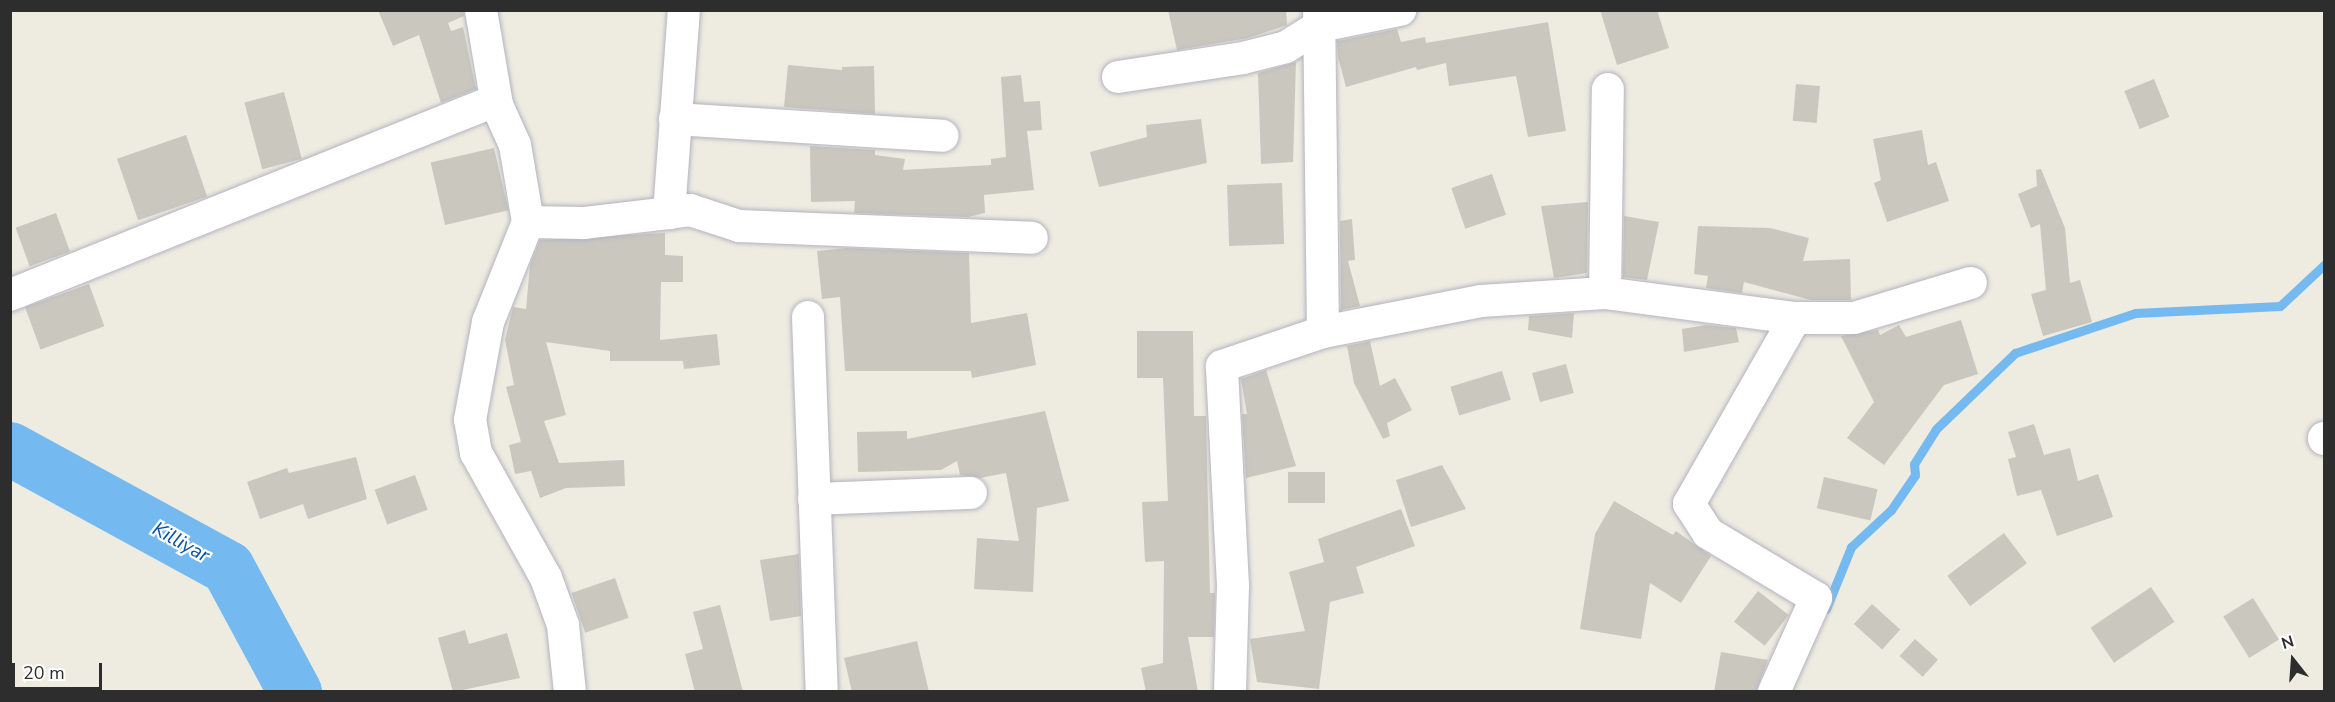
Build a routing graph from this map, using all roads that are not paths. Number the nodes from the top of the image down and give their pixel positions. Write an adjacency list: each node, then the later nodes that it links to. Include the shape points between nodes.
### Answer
1 (481, 10): 7 (street)
2 (684, 10): 8 (street)
3 (1400, 10): 4 (street)
4 (1320, 18): 5 (street, via 1286,47); 18 (street)
5 (1118, 77)
6 (1608, 89): 14 (street)
7 (496, 105): 11 (street, via 515,145); 15 (street, via 354,154)
8 (675, 119): 9 (street); 10 (street)
9 (942, 136)
10 (669, 213): 11 (street, via 585,223); 12 (street, via 690,210 739,226)
11 (528, 222): 21 (street, via 488,322 470,420 477,453 546,578 563,625)
12 (1032, 238)
13 (1971, 283): 17 (street, via 1854,318)
14 (1605, 293): 17 (street); 18 (street, via 1481,300)
15 (10, 295)
16 (808, 317): 20 (street)
17 (1795, 318): 24 (street, via 1689,504 1707,533 1816,598)
18 (1323, 332): 23 (street, via 1222,366 1233,586)
19 (971, 493): 20 (street)
20 (814, 499): 22 (street)
21 (570, 692)
22 (822, 692)
23 (1230, 692)
24 (1774, 692)

